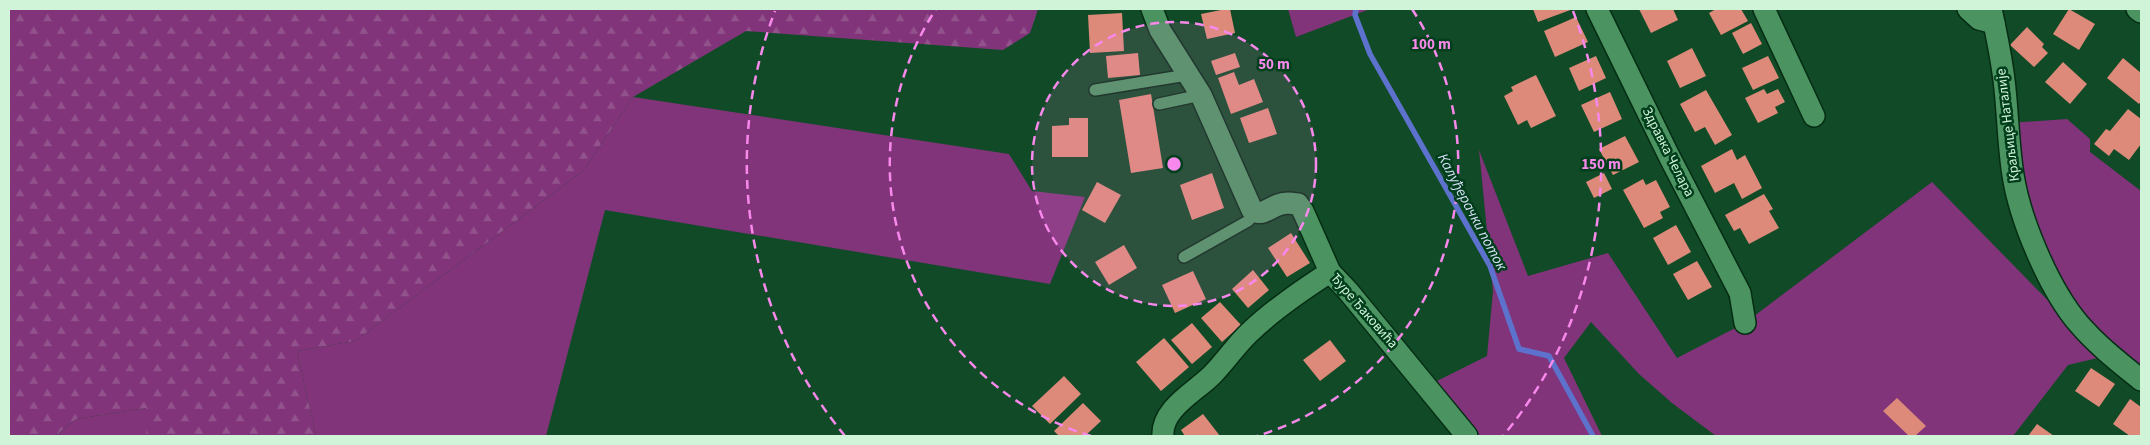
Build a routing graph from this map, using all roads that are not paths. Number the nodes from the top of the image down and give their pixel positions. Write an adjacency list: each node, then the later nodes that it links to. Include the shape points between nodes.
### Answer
1 (1152, 9): 8 (street, via 1160,30)
2 (1597, 9): 16 (street, Здравка Челара, via 1740,293)
3 (1764, 9): 12 (street)
4 (1968, 9): 7 (street, via 1979,19)
5 (2138, 9): 6 (street)
6 (2141, 12)
7 (1993, 16): 17 (street, Краљице Наталије, via 2004,77 2014,183 2040,260 2062,301 2079,324)
8 (1188, 74): 9 (lane); 10 (street)
9 (1095, 90)
10 (1200, 95): 11 (lane); 13 (street)
11 (1159, 104)
12 (1814, 116)
13 (1255, 212): 14 (lane, via 1248,221); 15 (street, Ђуре Ђаковића, via 1289,202 1298,204)
14 (1184, 257)
15 (1330, 272): 18 (street, via 1248,333 1212,375 1174,409 1166,420); 19 (street, Ђуре Ђаковића)
16 (1745, 323)
17 (2141, 380)
18 (1163, 436)
19 (1467, 436)

